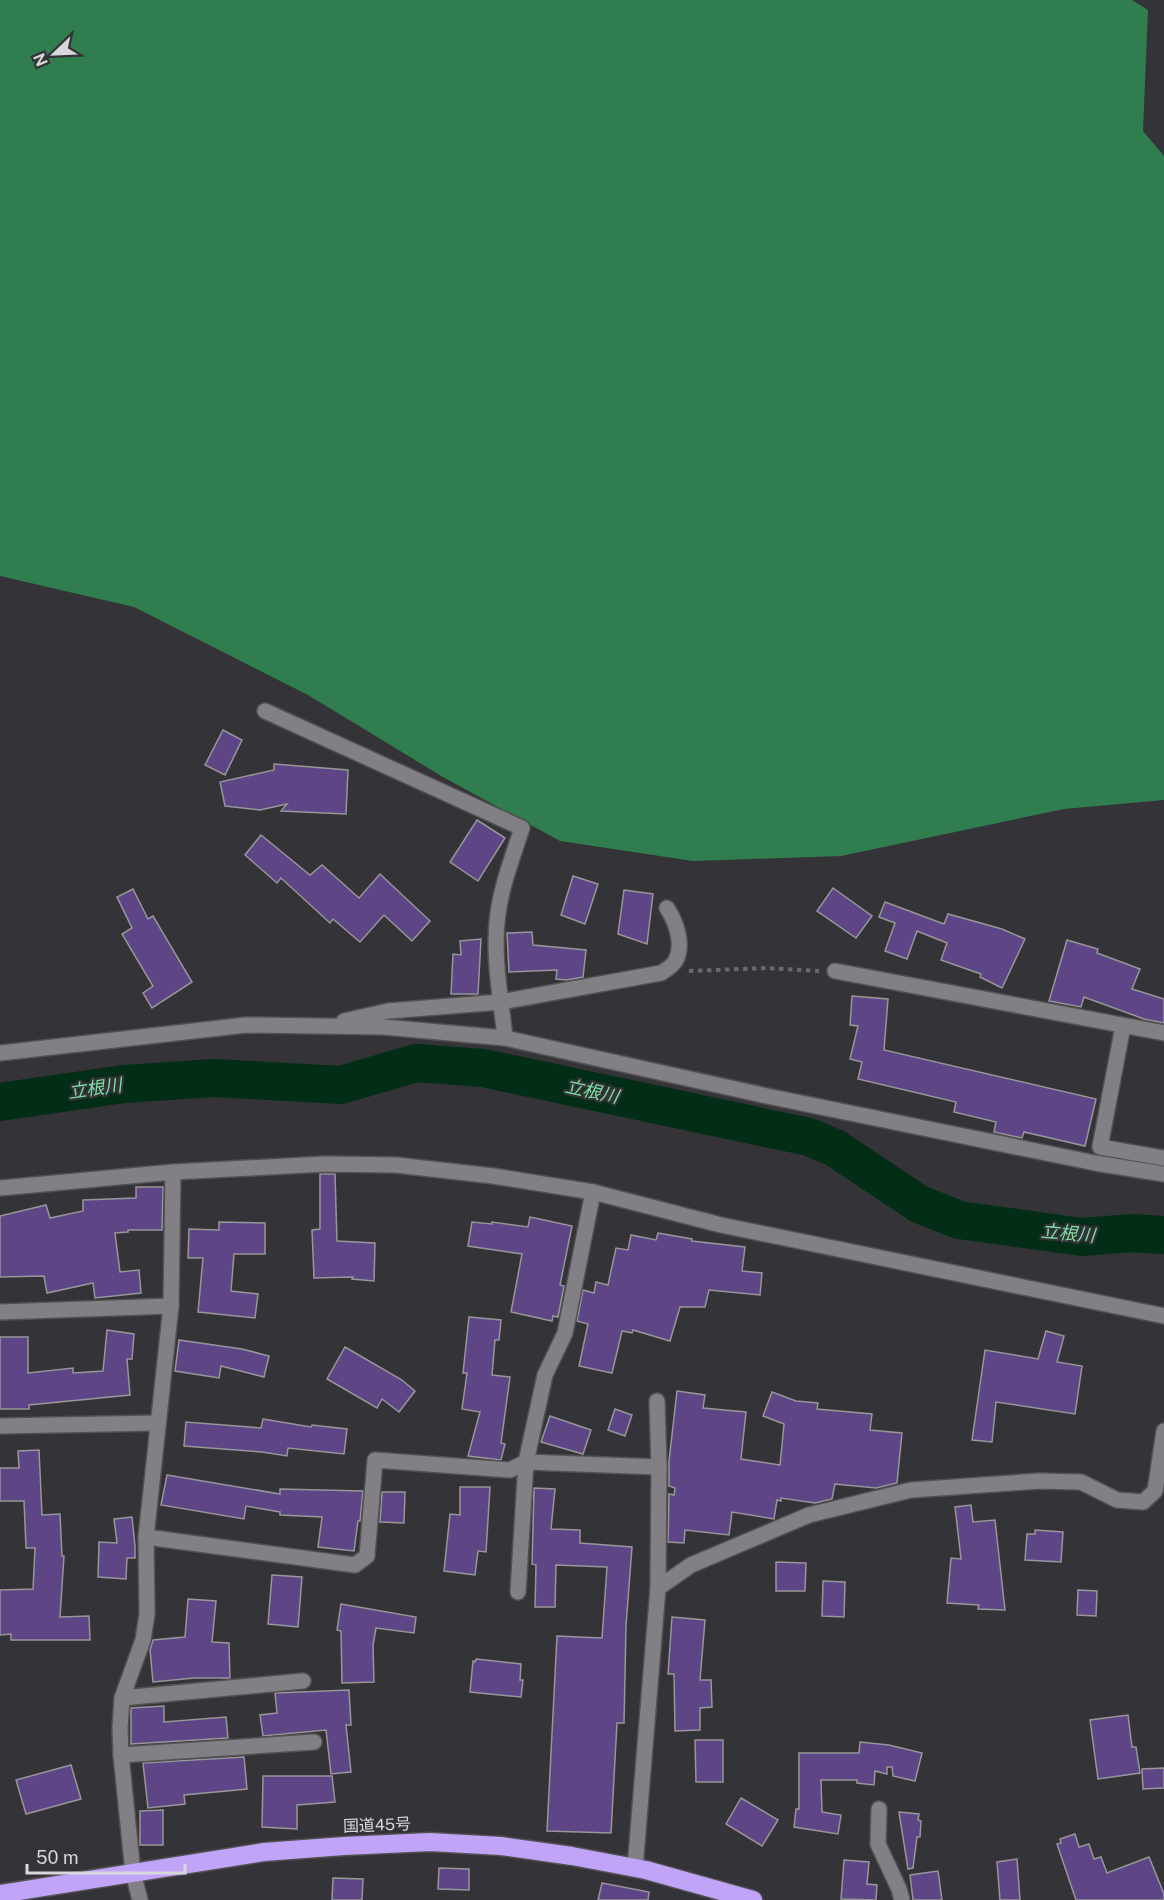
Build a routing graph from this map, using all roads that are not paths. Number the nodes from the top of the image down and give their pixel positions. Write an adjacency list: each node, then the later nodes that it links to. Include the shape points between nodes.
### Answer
1 (265, 711): 4 (street, via 522,828 497,914)
2 (667, 908): 4 (street, via 676,922 678,951 676,960 661,973)
3 (835, 971): 6 (street)
4 (501, 1002): 5 (street, via 388,1011); 8 (street)
5 (322, 1026): 8 (street, via 384,1027); 9 (street, via 246,1025)
6 (1123, 1026): 7 (street); 10 (street, via 1101,1147)
7 (1164, 1033)
8 (505, 1038): 12 (street, via 766,1096)
9 (0, 1053)
10 (1164, 1158)
11 (173, 1172): 13 (street); 14 (street, via 324,1164 396,1165); 15 (street)
12 (1164, 1174)
13 (0, 1188)
14 (593, 1192): 17 (street, via 721,1224); 22 (street, via 565,1333 545,1375)
15 (171, 1306): 16 (street); 19 (street)
16 (0, 1312)
17 (1164, 1316)
18 (657, 1401): 23 (street)
19 (158, 1423): 20 (street); 24 (street)
20 (0, 1426)
21 (1164, 1431): 25 (street, via 1155,1491 1143,1502 1117,1500 1081,1482 911,1490 809,1515 691,1565)
22 (526, 1462): 23 (street); 24 (street, via 510,1470 375,1460 367,1556 355,1565); 26 (street)
23 (659, 1467): 25 (street)
24 (146, 1537): 28 (street, via 147,1614 143,1640)
25 (658, 1588): 32 (street)
26 (518, 1592)
27 (303, 1681): 28 (street)
28 (122, 1698): 30 (street)
29 (315, 1742): 30 (street)
30 (121, 1755): 33 (street)
31 (879, 1809): 37 (street, via 878,1844)
32 (635, 1868): 33 (highway, 国道45号, via 501,1846 430,1842 264,1852); 36 (highway, 国道45号)
33 (133, 1873): 34 (highway, 国道45号); 35 (street)
34 (0, 1894)
35 (140, 1900)
36 (753, 1900)
37 (902, 1900)

